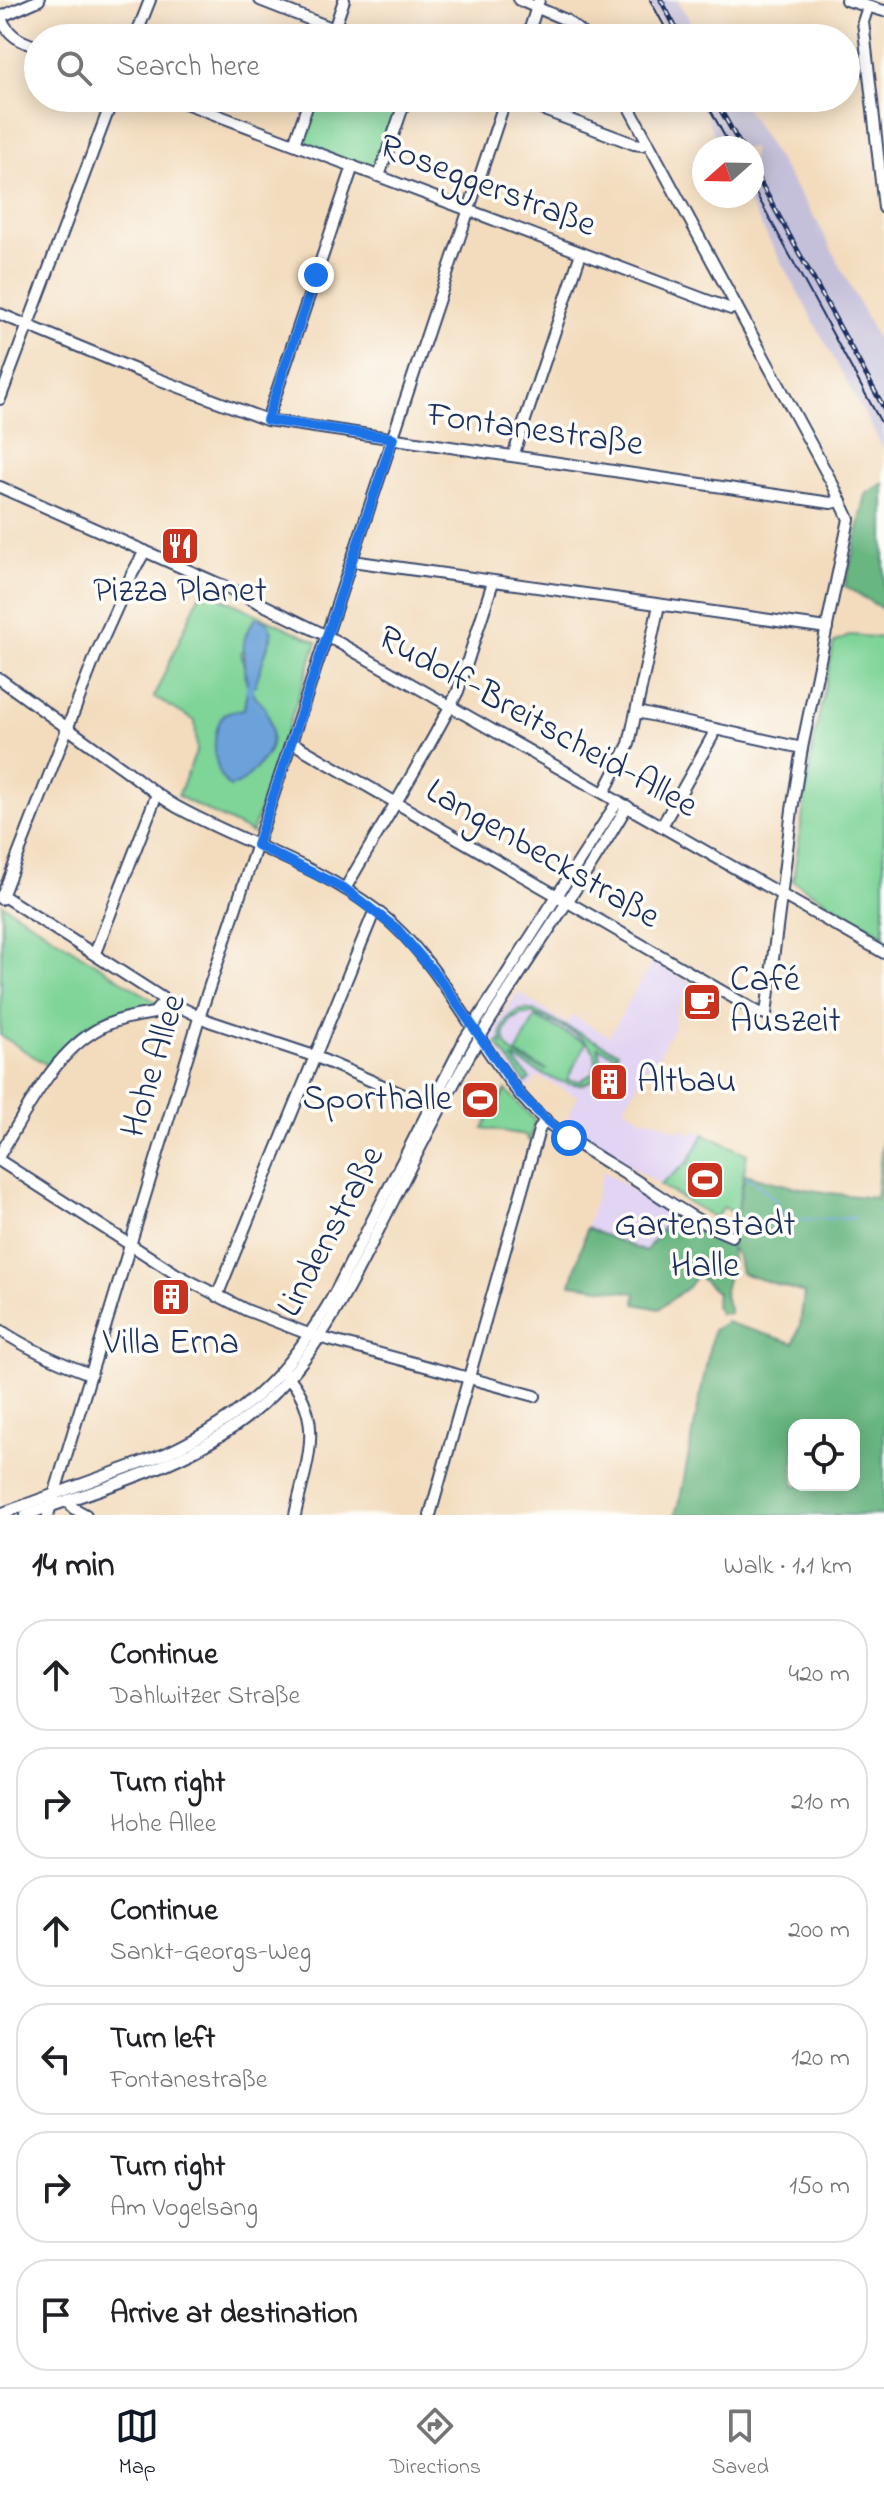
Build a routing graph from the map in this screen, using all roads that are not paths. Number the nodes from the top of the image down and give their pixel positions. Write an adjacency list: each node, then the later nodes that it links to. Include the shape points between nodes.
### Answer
1 (39, 0): 10 (street)
2 (150, 0): 11 (street)
3 (260, 0): 12 (street)
4 (344, 0): 13 (street)
5 (519, 0): 7 (street)
6 (846, 0): 8 (street)
7 (538, 3): 14 (street); 15 (street)
8 (868, 7): 9 (street); 28 (street, via 863,22)
9 (884, 11)
10 (0, 17): 16 (street, via 6,30)
11 (141, 24)
12 (313, 24)
13 (336, 24)
14 (531, 24)
15 (571, 24)
16 (24, 42)
17 (108, 112): 33 (street)
18 (209, 112): 25 (street, Roseggerstraße)
19 (305, 112): 25 (street)
20 (401, 112): 27 (street)
21 (504, 112): 29 (street, Hohe Allee)
22 (547, 112): 24 (street, via 634,144)
23 (632, 112): 24 (street)
24 (648, 142): 31 (street)
25 (294, 144): 26 (street, Roseggerstraße)
26 (353, 166): 27 (street, Roseggerstraße); 35 (street)
27 (379, 176): 29 (street, Roseggerstraße)
28 (884, 208)
29 (469, 210): 30 (street, Roseggerstraße); 36 (street, Hohe Allee)
30 (581, 253): 31 (street, Roseggerstraße, via 716,304); 37 (street)
31 (736, 306): 39 (street)
32 (0, 314): 33 (street, Fontanestraße)
33 (28, 325): 34 (street); 35 (street, Fontanestraße)
34 (0, 399)
35 (267, 420): 36 (street, Fontanestraße)
36 (393, 438): 37 (street, Fontanestraße); 41 (street, Hohe Allee)
37 (513, 456): 39 (street, Fontanestraße)
38 (0, 487): 40 (street, Rudolf-Breitscheid-Allee)
39 (841, 501): 44 (street, via 849,523)
40 (145, 551): 45 (street, Rudolf-Breitscheid-Allee); 50 (street)
41 (352, 561): 42 (street); 45 (street, Hohe Allee)
42 (493, 582): 43 (street); 47 (street)
43 (659, 605): 44 (street); 48 (street)
44 (827, 628): 52 (street)
45 (327, 636): 47 (street, Rudolf-Breitscheid-Allee); 51 (street, Hohe Allee)
46 (0, 679): 50 (street)
47 (450, 707): 53 (street, Rudolf-Breitscheid-Allee); 55 (street)
48 (637, 712): 49 (street); 53 (street, via 626,751)
49 (714, 729): 52 (street); 57 (street)
50 (66, 730): 54 (street); 61 (street)
51 (291, 742): 55 (street, Langenbeckstraße); 58 (street, Hohe Allee)
52 (802, 748): 60 (street)
53 (604, 793): 56 (street, Rudolf-Breitscheid-Allee)
54 (157, 794): 58 (street); 64 (street)
55 (396, 802): 59 (street); 62 (street, Langenbeckstraße)
56 (623, 804): 57 (street, Rudolf-Breitscheid-Allee); 62 (street, Lindenstraße)
57 (662, 826): 60 (street, Rudolf-Breitscheid-Allee)
58 (257, 845): 59 (street); 67 (street, Hohe Allee)
59 (345, 889): 63 (street)
60 (782, 895): 62 (street, Langenbeckstraße, via 766,1014); 65 (street, Rudolf-Breitscheid-Allee)
61 (1, 898): 64 (street)
62 (562, 900): 68 (street, Lindenstraße); 69 (street, Lindenstraße)
63 (376, 911): 68 (street, via 425,959); 70 (street)
64 (95, 953): 66 (street)
65 (884, 953)
66 (165, 1000): 67 (street); 73 (street, via 154,1013 100,1028 73,1047)
67 (200, 1015): 70 (street); 76 (street, Hohe Allee)
68 (473, 1027): 69 (street); 71 (street, Lindenstraße)
69 (480, 1037): 71 (street, Lindenstraße); 72 (street, via 520,1094)
70 (314, 1056): 71 (street); 77 (street)
71 (435, 1109): 79 (street, Lindenstraße, via 344,1297)
72 (545, 1119): 75 (street, via 589,1152); 82 (street)
73 (0, 1154)
74 (0, 1161): 76 (street)
75 (732, 1236)
76 (130, 1243): 77 (street); 80 (street, Hohe Allee)
77 (217, 1296): 79 (street)
78 (0, 1330): 80 (street)
79 (316, 1336): 81 (street, Lindenstraße); 82 (street)
80 (90, 1374): 85 (street, Hohe Allee)
81 (287, 1375): 84 (street, Lindenstraße, via 252,1413 218,1438); 85 (street, Lindenstraße, via 191,1442); 89 (street, via 308,1410 312,1432)
82 (470, 1377): 83 (street); 90 (street)
83 (535, 1396)
84 (69, 1500): 85 (street, Lindenstraße); 88 (street)
85 (51, 1505): 86 (street, Lindenstraße); 87 (street, Lindenstraße)
86 (0, 1514)
87 (26, 1515)
88 (86, 1515)
89 (295, 1515)
90 (430, 1515)

